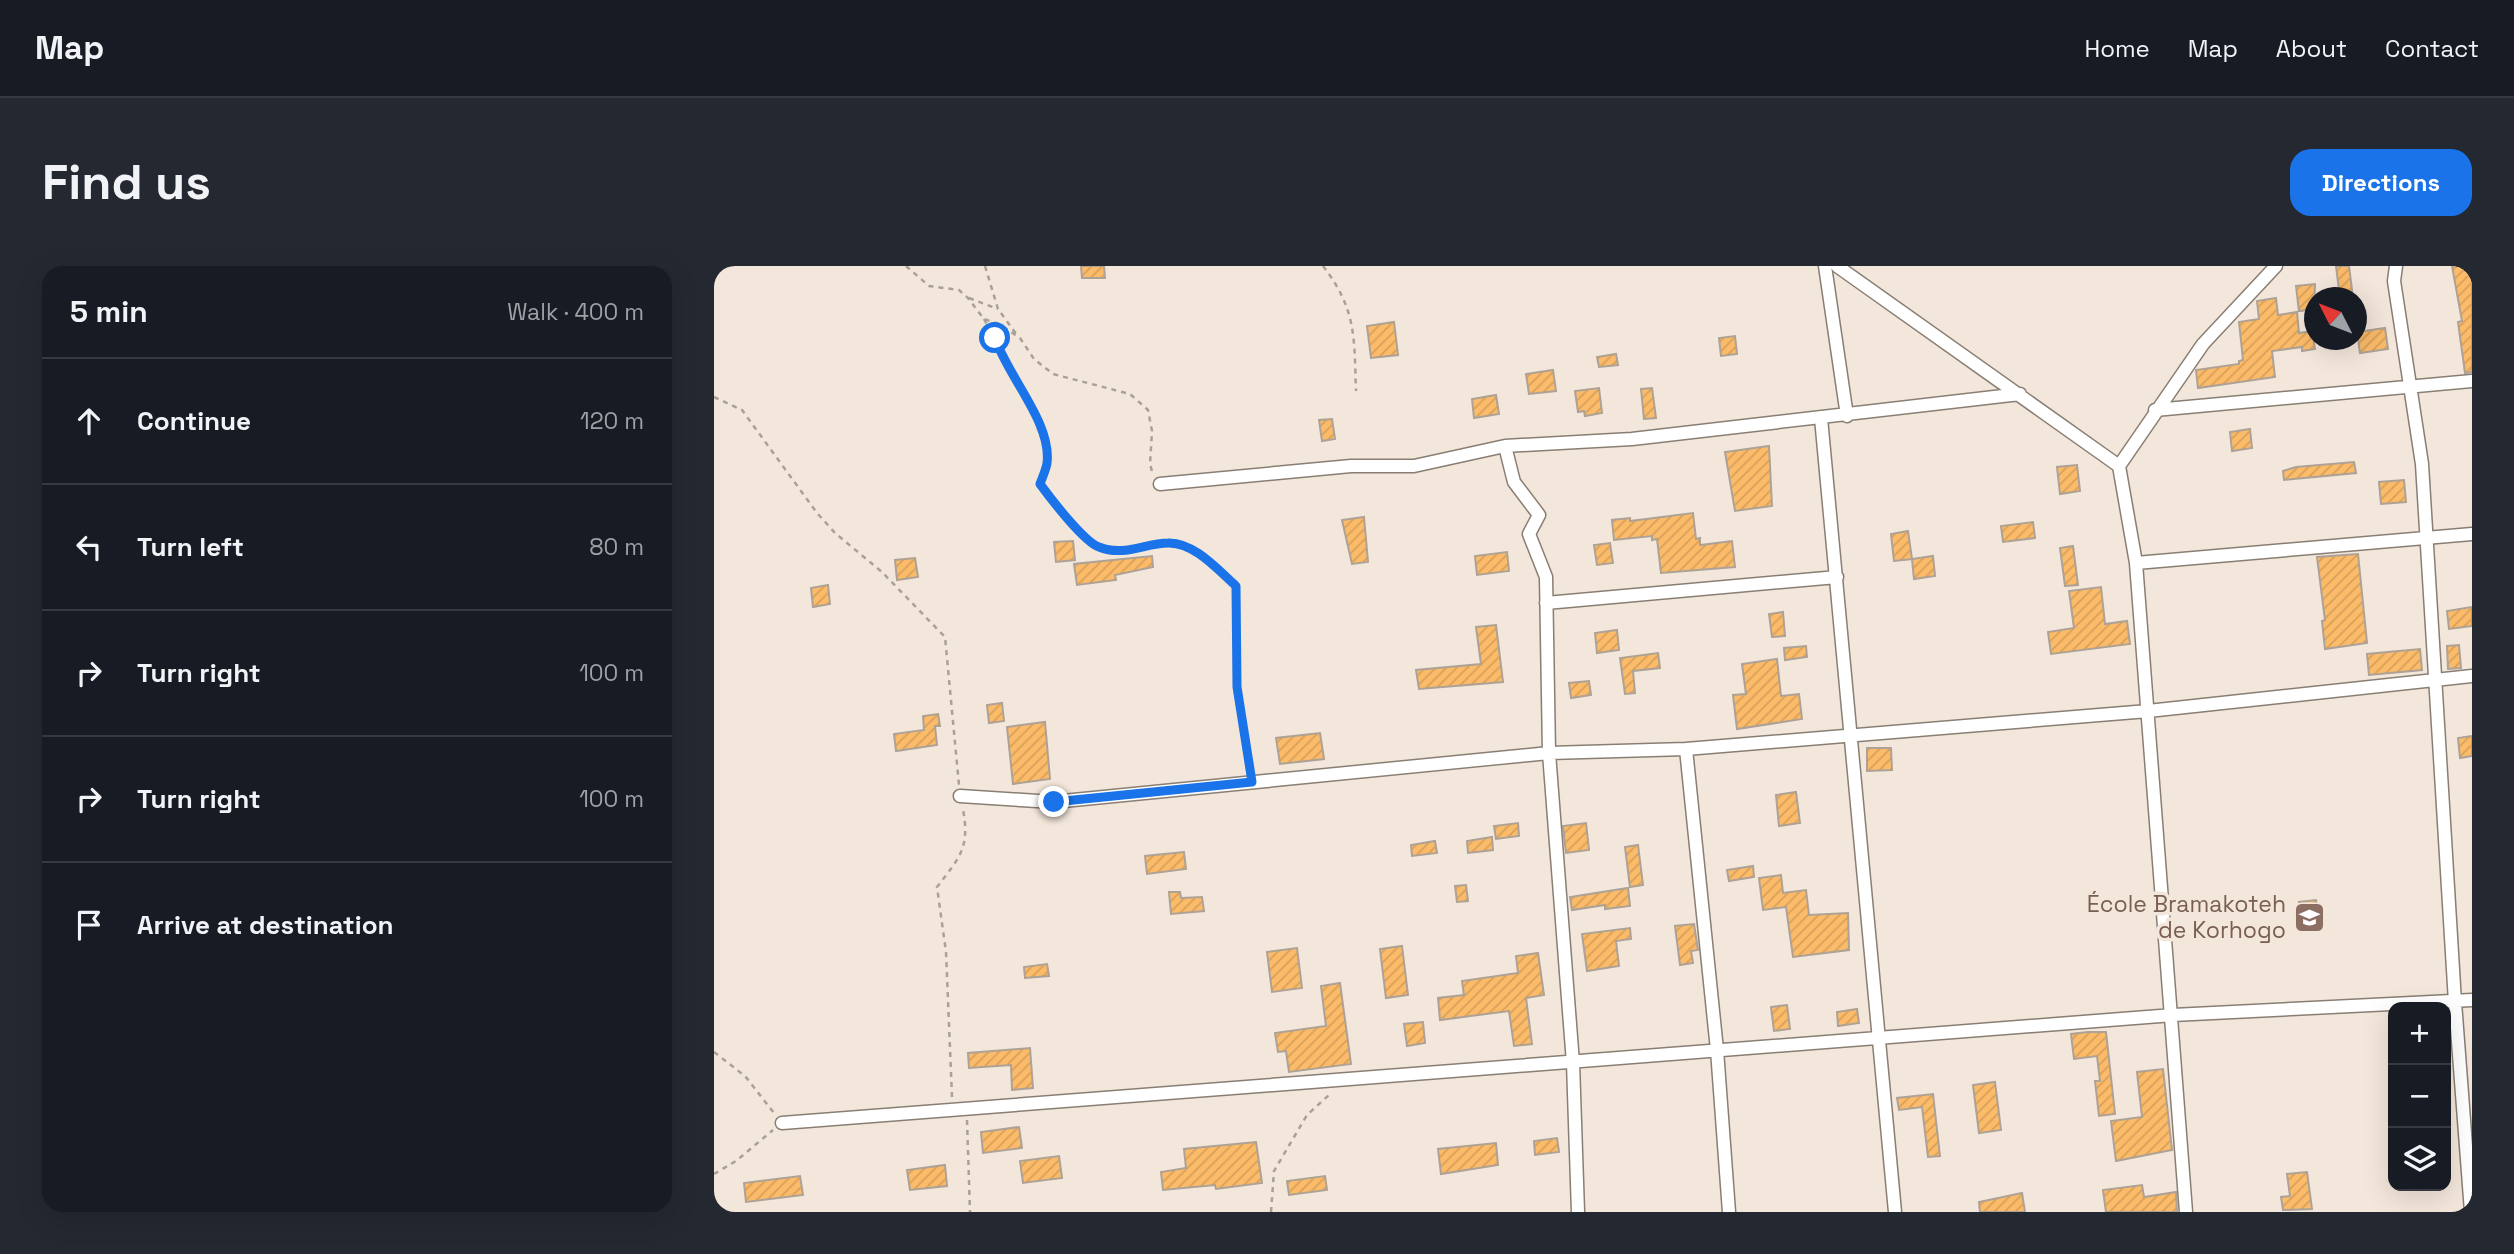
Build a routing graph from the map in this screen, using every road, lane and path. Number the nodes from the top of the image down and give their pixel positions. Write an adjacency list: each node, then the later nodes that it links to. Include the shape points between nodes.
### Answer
1 (906, 266): 8 (path, via 929,286 959,290)
2 (985, 266): 9 (path)
3 (1322, 266): 14 (path, via 1340,288 1353,323)
4 (1825, 266): 18 (street)
5 (1837, 266): 15 (street)
6 (2276, 266): 17 (street, via 2203,344)
7 (2396, 266): 13 (street, via 2394,281)
8 (968, 298): 9 (path); 10 (path)
9 (998, 309): 11 (path)
10 (984, 319): 11 (path); 34 (path, via 1041,425 1047,463 1040,484 1058,508 1097,547 1119,551 1170,542 1197,552 1236,586 1237,687)
11 (1020, 338): 22 (path, via 1034,359 1053,374 1090,386 1114,387 1148,410 1150,464)
12 (2472, 381): 13 (street)
13 (2413, 386): 17 (street); 24 (street)
14 (1356, 391)
15 (2020, 394): 18 (street); 21 (street)
16 (714, 397): 35 (path, via 742,410 817,513 945,637)
17 (2155, 410): 21 (street)
18 (1847, 416): 19 (street)
19 (1821, 418): 20 (street, via 1632,439); 26 (street)
20 (1505, 446): 22 (street, via 1414,466 1351,466); 27 (street, via 1514,482 1539,515 1529,534 1546,577)
21 (2119, 466): 25 (street)
22 (1160, 484)
23 (2472, 534): 24 (street)
24 (2427, 539): 25 (street); 29 (street)
25 (2136, 563): 30 (street)
26 (1837, 578): 27 (street); 31 (street)
27 (1546, 603): 33 (street)
28 (2472, 676): 29 (street)
29 (2435, 679): 30 (street); 37 (street)
30 (2148, 711): 31 (street); 38 (street)
31 (1853, 736): 32 (street); 39 (street)
32 (1686, 750): 33 (street); 40 (street)
33 (1549, 753): 34 (street); 42 (street)
34 (1252, 782): 35 (street, via 1054,802)
35 (960, 796): 45 (path, via 967,834 963,853 937,887 946,952)
36 (2472, 1000): 37 (street)
37 (2455, 1002): 38 (street); 54 (street)
38 (2173, 1015): 39 (street); 53 (street)
39 (1877, 1037): 40 (street); 52 (street)
40 (1717, 1050): 42 (street); 51 (street)
41 (714, 1052): 46 (path, via 745,1076)
42 (1573, 1063): 43 (street); 50 (street)
43 (1344, 1080): 44 (street); 49 (path, via 1307,1115 1274,1171)
44 (967, 1109): 45 (street); 48 (path)
45 (952, 1110): 46 (street)
46 (782, 1123): 47 (path)
47 (714, 1174)
48 (970, 1212)
49 (1271, 1212)
50 (1578, 1212)
51 (1729, 1212)
52 (1895, 1212)
53 (2186, 1212)
54 (2472, 1212)

